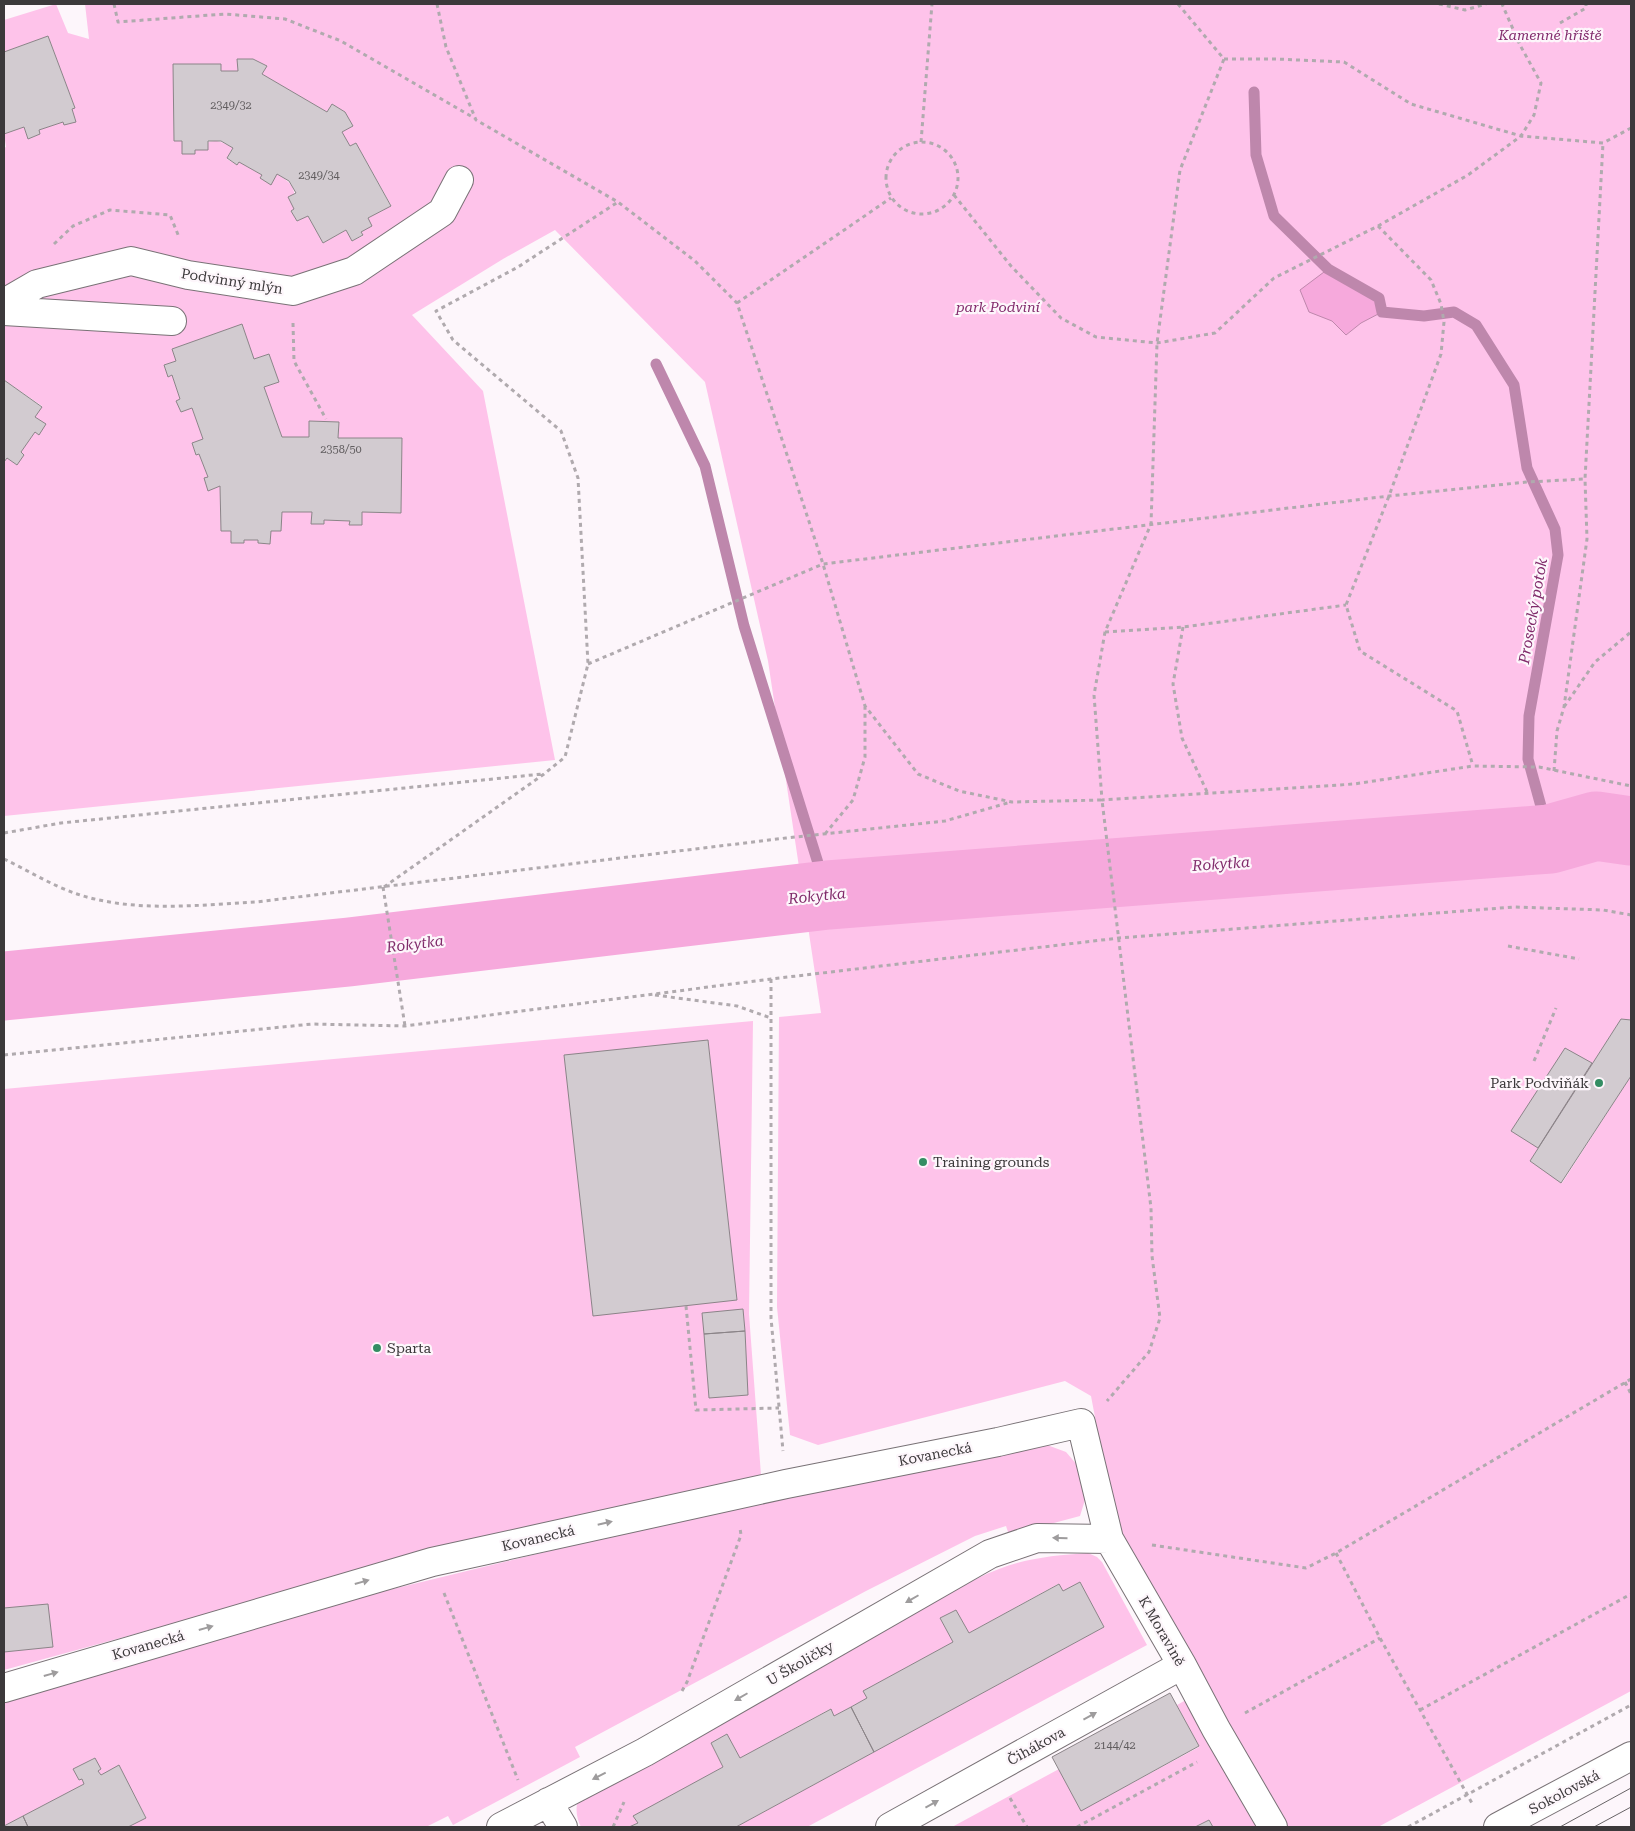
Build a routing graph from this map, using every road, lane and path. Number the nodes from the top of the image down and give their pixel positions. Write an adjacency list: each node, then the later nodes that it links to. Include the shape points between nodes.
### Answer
1 (114, 4): 11 (path, via 118,22 225,14 285,19 341,41)
2 (437, 4): 11 (path, via 446,47)
3 (932, 4): 14 (path)
4 (1178, 4): 10 (path)
5 (1439, 4): 6 (path, via 1465,10)
6 (1486, 4)
7 (1502, 4): 13 (path, via 1540,83 1534,114)
8 (1586, 4): 9 (path, via 1586,8)
9 (1560, 23)
10 (1224, 58): 13 (path, via 1344,62 1411,104); 26 (path, via 1180,170)
11 (476, 120): 19 (path)
12 (1631, 128): 15 (path)
13 (1521, 136): 15 (path); 20 (path, via 1468,175)
14 (921, 142): 17 (path, via 933,144 953,159 958,170); 18 (path, via 910,144 892,156 887,166 886,188)
15 (1603, 143): 28 (path)
16 (459, 180): 21 (street, Podvinný mlýn, via 442,212 354,271)
17 (954, 195): 18 (path, via 946,206 923,214 910,213); 26 (path, via 1011,266 1061,318 1096,337)
18 (891, 198): 23 (path)
19 (618, 202): 23 (path, via 695,262); 36 (path, via 518,267 436,311 453,340 562,431 578,478)
20 (1378, 226): 26 (path, via 1274,278 1215,333); 29 (path, via 1431,280 1444,322 1441,354)
21 (293, 291): 22 (street, Podvinný mlýn, via 188,276 132,262 37,284); 27 (path, via 294,361)
22 (4, 303)
23 (737, 303): 31 (path)
24 (4, 311): 25 (street)
25 (172, 321)
26 (1157, 343): 30 (path)
27 (326, 419)
28 (1585, 479): 29 (path); 38 (path, via 1587,539)
29 (1389, 496): 30 (path); 32 (path)
30 (1151, 524): 31 (path); 34 (path)
31 (823, 564): 36 (path); 37 (path)
32 (1346, 605): 33 (path); 39 (path, via 1360,651 1457,711)
33 (1183, 627): 34 (path); 43 (path, via 1173,684 1182,738)
34 (1105, 632): 44 (path, via 1094,695)
35 (1631, 632): 38 (path, via 1595,662)
36 (588, 664): 41 (path, via 565,757)
37 (866, 706): 45 (path, via 918,774 959,791); 47 (path, via 866,757 853,800)
38 (1564, 708): 40 (path, via 1557,731)
39 (1473, 766): 40 (path, via 1539,767); 43 (path, via 1354,784)
40 (1554, 771): 42 (path)
41 (544, 774): 46 (path, via 61,823); 49 (path)
42 (1631, 786)
43 (1208, 795): 44 (path)
44 (1102, 800): 45 (path); 51 (path)
45 (1012, 802): 47 (path, via 945,821)
46 (4, 833)
47 (824, 834): 49 (path)
48 (4, 859): 49 (path, via 77,894 125,905 256,902)
49 (383, 887): 58 (path)
50 (1631, 915): 51 (path, via 1603,910 1514,907)
51 (1119, 938): 54 (path); 66 (path, via 1151,1208 1152,1256 1160,1318 1149,1352 1111,1397)
52 (1508, 946): 53 (path)
53 (1579, 959)
54 (771, 979): 55 (path); 57 (path)
55 (649, 994): 57 (path, via 736,1006); 58 (path)
56 (1556, 1008): 60 (path)
57 (771, 1018): 65 (path, via 771,1318)
58 (405, 1026): 59 (path, via 312,1024)
59 (4, 1055)
60 (1534, 1061)
61 (686, 1306): 65 (path, via 696,1410)
62 (1631, 1378): 63 (path)
63 (1625, 1382): 64 (path); 70 (path)
64 (1631, 1394)
65 (779, 1408): 67 (path)
66 (1082, 1423): 67 (street, Kovanecká); 69 (street, K Moravině)
67 (786, 1484): 71 (street, Kovanecká, one-way to 67)
68 (741, 1534): 76 (path, via 687,1682)
69 (1109, 1539): 70 (path, via 1306,1568); 74 (street, K Moravině); 82 (street, U Školičky, one-way to 82, via 1037,1538 990,1554 645,1752)
70 (1336, 1553): 73 (path)
71 (432, 1562): 75 (street, Kovanecká, one-way to 71); 82 (path)
72 (1631, 1594): 78 (path)
73 (1380, 1638): 78 (path); 79 (path)
74 (1182, 1665): 79 (street, K Moravině); 86 (street, Čihákova, one-way to 74)
75 (4, 1688)
76 (678, 1697)
77 (1631, 1706): 81 (path)
78 (1420, 1710): 81 (path)
79 (1221, 1738): 87 (path); 88 (street, K Moravině)
80 (1631, 1756): 90 (street, Sokolovská)
81 (1467, 1795): 83 (path); 89 (path)
82 (540, 1806): 84 (street, U Školičky); 85 (street)
83 (1476, 1811)
84 (501, 1827)
85 (563, 1827)
86 (890, 1827)
87 (1077, 1827)
88 (1273, 1827)
89 (1408, 1827)
90 (1498, 1827)

